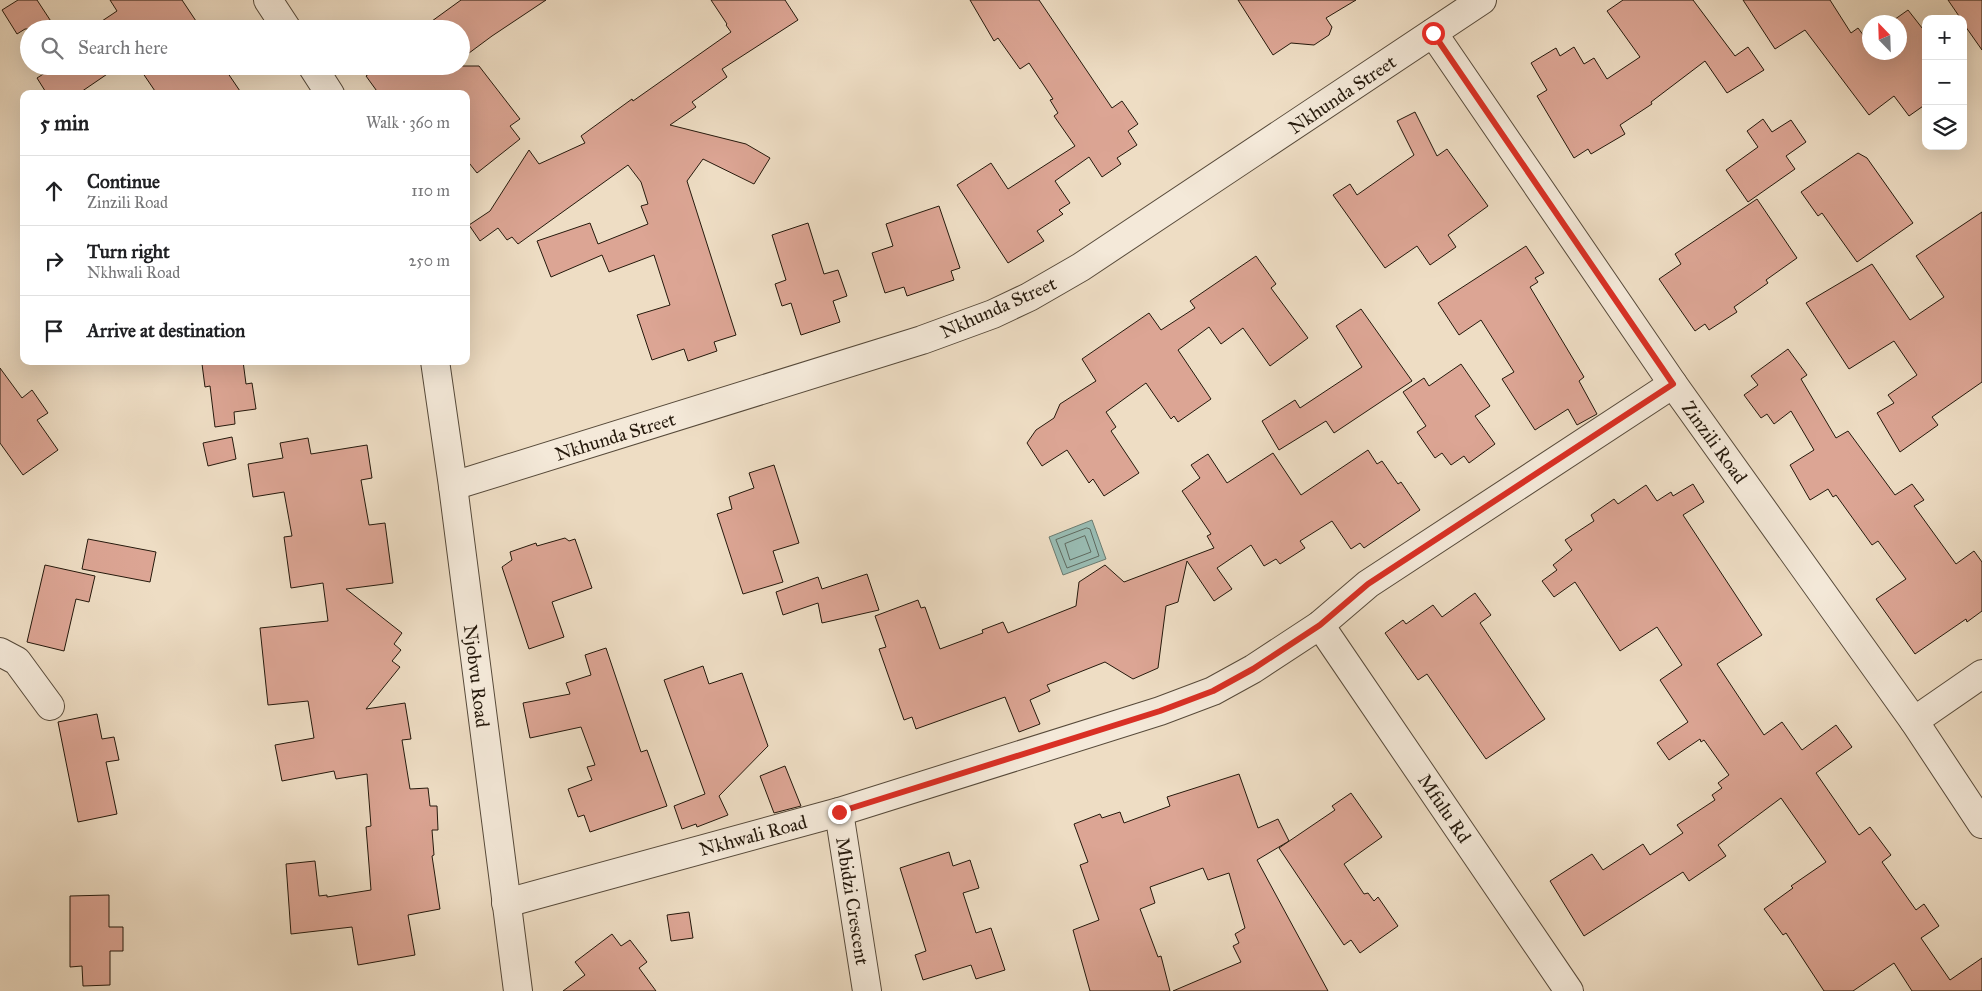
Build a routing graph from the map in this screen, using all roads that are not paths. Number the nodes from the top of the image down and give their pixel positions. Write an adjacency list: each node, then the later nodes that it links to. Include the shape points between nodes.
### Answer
1 (268, 0): 3 (street)
2 (1482, 0): 4 (street, Nkhunda Street)
3 (281, 20)
4 (1433, 33): 8 (street, Zinzili Road); 9 (street, Nkhunda Street, via 1127,239 1059,281 1000,311 922,340)
5 (318, 75): 6 (street)
6 (327, 90)
7 (436, 365): 9 (street, Njobvu Road)
8 (1673, 384): 10 (street, Nkhwali Road, via 1368,584); 14 (street, Zinzili Road)
9 (453, 486): 17 (street, Njobvu Road)
10 (1320, 625): 15 (street, Nkhwali Road, via 1213,691 1160,711); 20 (street, Mfulu Rd)
11 (0, 652): 13 (street, via 17,661)
12 (1982, 674): 14 (street)
13 (50, 706)
14 (1914, 721): 16 (street, Zinzili Road)
15 (839, 812): 17 (street, Nkhwali Road); 19 (street, Mbidzi Crescent)
16 (1982, 824)
17 (506, 903): 18 (street, Njobvu Road)
18 (518, 991)
19 (867, 991)
20 (1569, 991)

